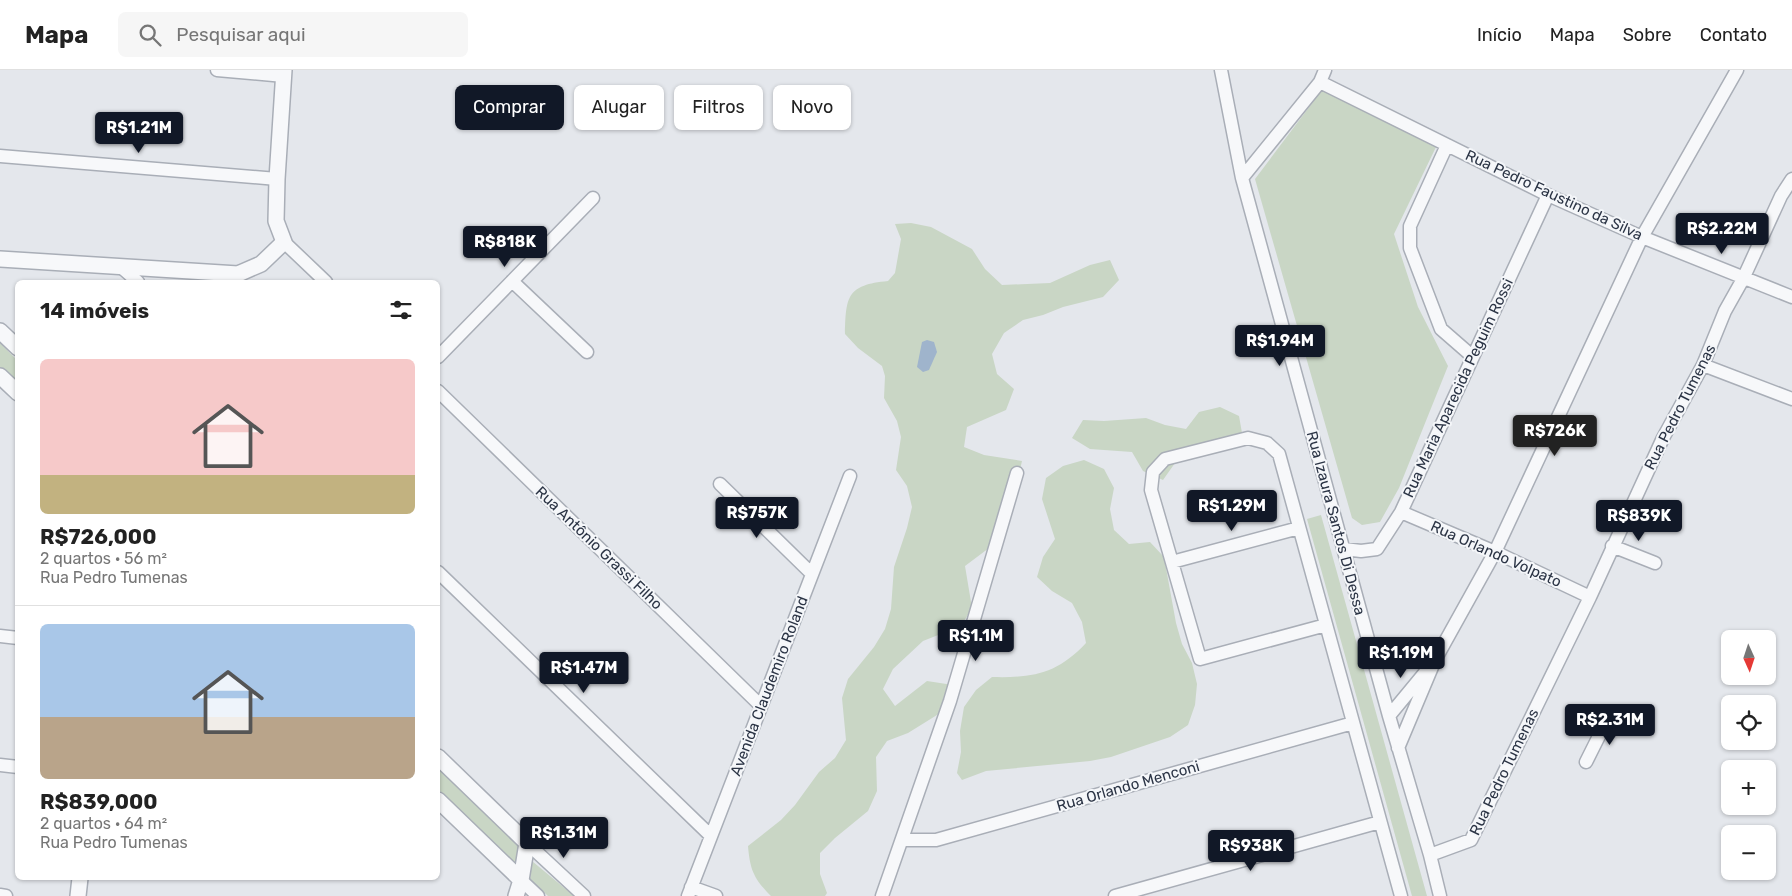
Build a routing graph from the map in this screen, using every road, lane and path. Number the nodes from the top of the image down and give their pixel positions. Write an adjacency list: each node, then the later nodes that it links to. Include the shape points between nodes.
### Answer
1 (217, 70): 4 (street)
2 (1221, 70): 8 (street, Rua Izaura Santos Di Dessa)
3 (1737, 70): 13 (street)
4 (284, 73): 9 (street)
5 (1323, 76): 6 (street, Rua Pedro Faustino da Silva); 8 (street)
6 (1447, 145): 11 (street, Rua Pedro Faustino da Silva); 26 (street, via 1410,226 1410,248 1441,329)
7 (0, 156): 9 (street)
8 (1242, 178): 38 (street, Rua Izaura Santos Di Dessa)
9 (277, 179): 14 (street, via 276,221)
10 (1792, 179): 17 (street, Rua Pedro Tumenas)
11 (1548, 195): 13 (street, Rua Pedro Faustino da Silva); 26 (street, Rua Maria Aparecida Peguim Rossi)
12 (593, 198): 20 (street)
13 (1642, 237): 17 (street, Rua Pedro Faustino da Silva); 39 (street)
14 (284, 242): 16 (street, via 261,264 238,274); 19 (street)
15 (0, 259): 16 (street)
16 (121, 267): 18 (street)
17 (1744, 279): 21 (street, Rua Pedro Faustino da Silva); 27 (street, Rua Pedro Tumenas, via 1725,311)
18 (136, 280)
19 (324, 280)
20 (512, 281): 24 (street); 25 (street)
21 (1792, 298)
22 (0, 331): 23 (street)
23 (15, 345)
24 (587, 352)
25 (440, 355)
26 (1472, 356): 35 (street, Rua Maria Aparecida Peguim Rossi)
27 (1703, 365): 31 (street); 37 (street, Rua Pedro Tumenas, via 1663,438)
28 (0, 376): 29 (street)
29 (15, 390)
30 (440, 393): 49 (street, Rua Antônio Grassi Filho)
31 (1792, 399)
32 (1017, 473): 61 (street, via 950,701)
33 (850, 476): 43 (street, Avenida Claudemiro Roland)
34 (720, 484): 43 (street)
35 (1401, 512): 38 (street, Rua Maria Aparecida Peguim Rossi, via 1377,549); 39 (street, Rua Orlando Volpato)
36 (1299, 528): 40 (street); 40 (street, via 1279,454 1267,443 1248,438 1165,460 1152,472 1151,490); 45 (street)
37 (1612, 546): 41 (street); 44 (street, Rua Pedro Tumenas)
38 (1344, 549): 50 (street, Rua Izaura Santos Di Dessa)
39 (1495, 552): 44 (street, Rua Orlando Volpato); 48 (street)
40 (1172, 562): 45 (street, via 1200,659)
41 (1655, 563)
42 (440, 574): 60 (street)
43 (812, 574): 49 (street, Avenida Claudemiro Roland)
44 (1590, 597): 63 (street, Rua Pedro Tumenas, via 1470,840)
45 (1326, 625): 52 (street)
46 (0, 636): 47 (street)
47 (15, 638)
48 (1435, 660): 50 (street); 53 (street)
49 (761, 706): 60 (street, Avenida Claudemiro Roland)
50 (1389, 716): 53 (street, Rua Izaura Santos Di Dessa)
51 (1608, 718): 55 (street)
52 (1353, 723): 59 (street); 61 (street, Rua Orlando Menconi, via 936,840)
53 (1398, 748): 63 (street, Rua Izaura Santos Di Dessa)
54 (440, 759): 62 (street)
55 (1586, 762)
56 (0, 765): 57 (street)
57 (15, 767)
58 (441, 806): 65 (street)
59 (1380, 822): 76 (street); 77 (street)
60 (711, 836): 66 (street, Avenida Claudemiro Roland)
61 (902, 840): 75 (street)
62 (527, 843): 65 (street); 72 (street)
63 (1430, 854): 78 (street, Rua Izaura Santos Di Dessa)
64 (80, 880): 69 (street)
65 (521, 880): 70 (street); 71 (street)
66 (689, 891): 73 (street); 74 (street)
67 (0, 895): 68 (street)
68 (6, 896)
69 (78, 896)
70 (516, 896)
71 (538, 896)
72 (584, 896)
73 (678, 896)
74 (716, 896)
75 (882, 896)
76 (1115, 896)
77 (1401, 896)
78 (1440, 896)

